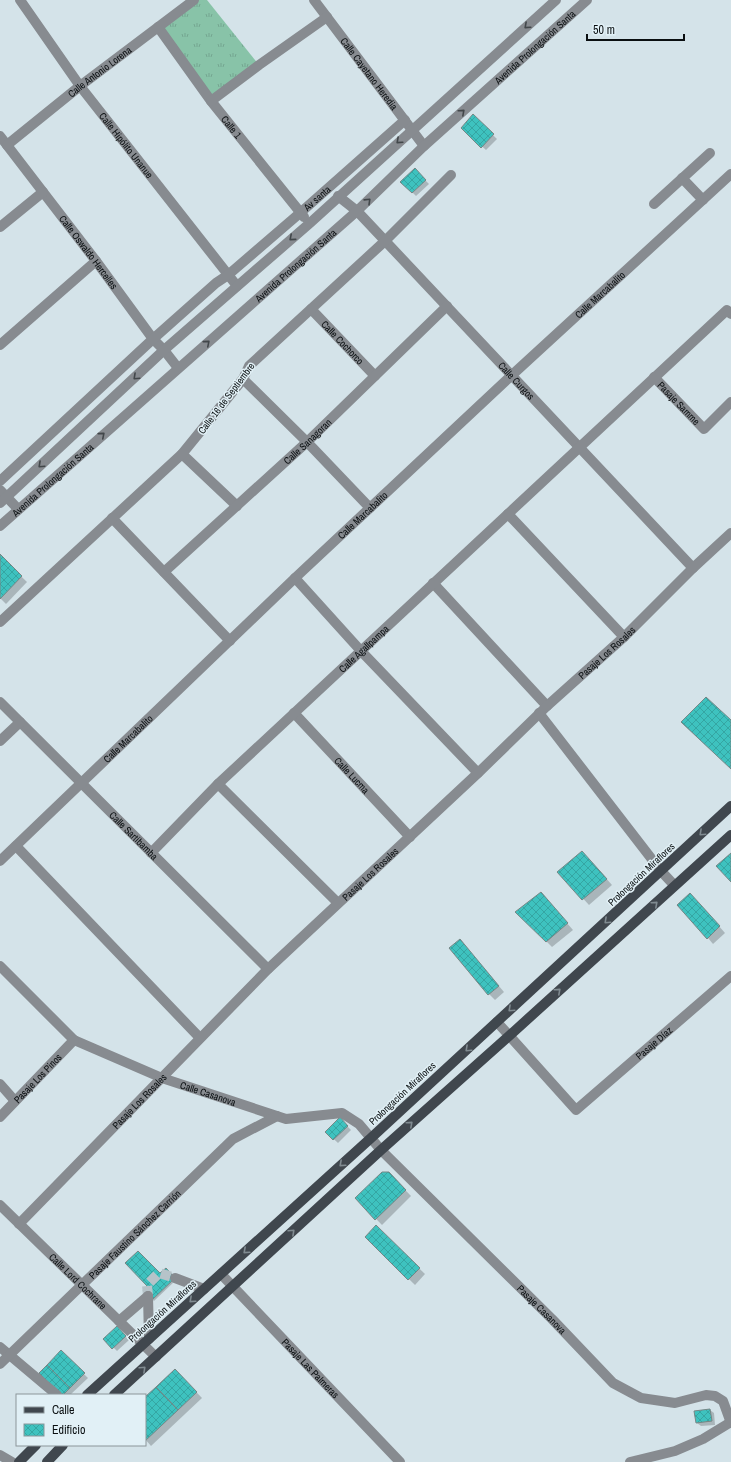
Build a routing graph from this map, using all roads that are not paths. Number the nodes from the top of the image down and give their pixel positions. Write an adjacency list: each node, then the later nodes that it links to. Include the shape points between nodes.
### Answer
1 (20, 0): 8 (street, Calle Hipólito Unanue)
2 (194, 0): 7 (street, Calle Antonio Lorena)
3 (314, 0): 6 (street, Calle Cayetano Heredia)
4 (556, 0): 11 (street, Avenida Prolongación Santa, one-way to 11)
5 (587, 0): 14 (street, Avenida Prolongación Santa, one-way to 5)
6 (327, 17): 9 (street); 10 (street, Calle Cayetano Heredia)
7 (158, 27): 8 (street, Calle Antonio Lorena); 9 (street, Calle 1)
8 (80, 86): 13 (street, Calle Antonio Lorena); 29 (street, Calle Hipólito Unanue)
9 (211, 101): 24 (street, Calle 1)
10 (404, 120): 11 (street, Calle Cayetano Heredia); 24 (street, Av santa)
11 (412, 130): 14 (street, Calle Cayetano Heredia); 20 (street, Avenida Prolongación Santa, one-way to 20)
12 (0, 136): 13 (street, Calle Oswaldo Hercelles)
13 (7, 145): 19 (street, Calle Oswaldo Hercelles)
14 (424, 146): 23 (street, Avenida Prolongación Santa, one-way to 14)
15 (710, 153): 18 (street)
16 (731, 174): 21 (street, Calle Marcabalito)
17 (451, 175): 27 (street, Calle 16 de Septiembre)
18 (682, 178): 21 (street); 22 (street)
19 (43, 192): 26 (street); 28 (street, Calle Oswaldo Hercelles)
20 (338, 196): 23 (street, Calle Curgos); 25 (street, Avenida Prolongación Santa)
21 (703, 200): 38 (street, Calle Marcabalito)
22 (654, 204)
23 (356, 211): 27 (street, Calle Curgos); 37 (street, Avenida Prolongación Santa, one-way to 23)
24 (300, 213): 25 (street, Calle 1); 29 (street, Av santa)
25 (310, 223): 30 (street, Avenida Prolongación Santa, one-way to 30)
26 (0, 227)
27 (385, 241): 31 (street, Calle Curgos); 32 (street, Calle 16 de Septiembre)
28 (96, 261): 34 (street, Calle Oswaldo Hercelles); 35 (street)
29 (228, 275): 30 (street, Calle Hipólito Unanue); 34 (street)
30 (237, 286): 36 (street, Avenida Prolongación Santa)
31 (446, 306): 38 (street, Calle Curgos); 39 (street, Calle Sanagoran)
32 (311, 309): 39 (street, Calle Cochorco); 41 (street, Calle 16 de Septiembre, via 249,366)
33 (731, 314): 40 (street, Calle Agallpampa, via 727,310)
34 (153, 338): 36 (street, Calle Oswaldo Hercelles); 46 (street)
35 (0, 345)
36 (164, 350): 37 (street, Calle Oswaldo Hercelles); 47 (street, Avenida Prolongación Santa, one-way to 47)
37 (178, 368): 50 (street, Avenida Prolongación Santa, one-way to 37)
38 (512, 375): 44 (street, Calle Curgos); 49 (street, Calle Marcabalito)
39 (375, 376): 43 (street, Calle Sanagoran)
40 (654, 377): 42 (street, Pasaje Samme, via 704,429); 44 (street, Calle Agallpampa)
41 (243, 379): 43 (street); 45 (street, Calle 16 de Septiembre)
42 (731, 402)
43 (307, 442): 48 (street, Calle Sanagoran); 49 (street)
44 (580, 447): 51 (street, Calle Agallpampa); 55 (street, Calle Curgos)
45 (182, 454): 48 (street); 52 (street, Calle 16 de Septiembre)
46 (0, 482)
47 (2, 496): 50 (street)
48 (237, 506): 56 (street, Calle Sanagoran)
49 (370, 508): 57 (street, Calle Marcabalito)
50 (18, 509): 53 (street, Avenida Prolongación Santa)
51 (508, 514): 58 (street, Calle Agallpampa); 60 (street)
52 (112, 518): 56 (street); 59 (street, Calle 16 de Septiembre)
53 (0, 526)
54 (731, 532): 55 (street, Pasaje Los Rosales)
55 (693, 568): 60 (street, Pasaje Los Rosales)
56 (164, 572): 61 (street)
57 (296, 578): 61 (street, Calle Marcabalito); 62 (street)
58 (434, 583): 62 (street, Calle Agallpampa); 64 (street)
59 (0, 622)
60 (624, 637): 64 (street, Pasaje Los Rosales)
61 (230, 641): 70 (street, Calle Marcabalito)
62 (360, 651): 65 (street, Calle Agallpampa); 69 (street)
63 (0, 702): 67 (street, Calle Sartibamba)
64 (547, 706): 66 (street, Pasaje Los Rosales)
65 (294, 713): 71 (street, Calle Agallpampa); 74 (street, Calle Lucma)
66 (539, 713): 69 (street, Pasaje Los Rosales); 78 (street)
67 (20, 722): 68 (street); 70 (street, Calle Sartibamba)
68 (0, 741)
69 (478, 773): 74 (street, Pasaje Los Rosales)
70 (81, 783): 75 (street, Calle Marcabalito); 76 (street, Calle Sartibamba)
71 (218, 784): 76 (street, Calle Agallpampa); 80 (street)
72 (731, 806): 78 (main road, Prolongación Miraflores, one-way to 78)
73 (731, 835): 79 (main road)
74 (410, 837): 80 (street, Pasaje Los Rosales)
75 (16, 846): 77 (street, Calle Marcabalito); 86 (street)
76 (151, 853): 82 (street, Calle Sartibamba)
77 (0, 861)
78 (662, 871): 79 (street); 84 (main road, Prolongación Miraflores, one-way to 84)
79 (674, 886): 85 (main road, one-way to 79)
80 (338, 903): 82 (street, Pasaje Los Rosales)
81 (0, 966): 87 (street, Calle Casanova)
82 (268, 969): 86 (street, Pasaje Los Rosales)
83 (731, 976): 85 (street, Pasaje Díaz, via 576,1110)
84 (497, 1022): 85 (street); 93 (main road, Prolongación Miraflores, one-way to 93)
85 (509, 1036): 94 (main road, one-way to 85)
86 (200, 1038): 88 (street, Pasaje Los Rosales)
87 (74, 1040): 88 (street, Calle Casanova); 90 (street, Pasaje Los Pinos)
88 (162, 1078): 91 (street, Calle Casanova); 96 (street, Pasaje Los Rosales)
89 (0, 1084): 90 (street)
90 (15, 1101): 92 (street, Pasaje Los Pinos)
91 (278, 1116): 93 (street, Calle Casanova, via 286,1118 342,1113 359,1124); 99 (street, Pasaje Faustino Sánchez Carrión, via 233,1139)
92 (0, 1117)
93 (371, 1138): 94 (street, Pasaje Casanova); 97 (main road, Prolongación Miraflores, one-way to 97)
94 (381, 1150): 100 (main road, one-way to 94); 111 (street, Pasaje Casanova, via 613,1383 641,1398 675,1403 706,1395 715,1396 723,1401)
95 (0, 1205): 96 (street, Calle Lord Cochrane)
96 (19, 1224): 99 (street, Calle Lord Cochrane)
97 (221, 1274): 100 (street, Pasaje Las Palmeras); 101 (main road, Prolongación Miraflores)
98 (175, 1278): 101 (street)
99 (82, 1285): 102 (street, Calle Lord Cochrane); 105 (street, Pasaje Faustino Sánchez Carrión)
100 (232, 1287): 106 (main road); 118 (street, Pasaje Las Palmeras)
101 (204, 1289): 103 (main road, Prolongación Miraflores, one-way to 103)
102 (119, 1321): 103 (street, Calle Lord Cochrane); 103 (street, via 148,1296)
103 (146, 1342): 106 (street, Calle Lord Cochrane); 109 (main road, Prolongación Miraflores)
104 (0, 1347): 105 (street)
105 (9, 1355): 107 (street, Pasaje Faustino Sánchez Carrión); 108 (street)
106 (156, 1356): 110 (main road, one-way to 106)
107 (0, 1364)
108 (56, 1394)
109 (88, 1394)
110 (115, 1394)
111 (731, 1422): 119 (street, via 703,1439 675,1451)
112 (35, 1446): 116 (main road)
113 (62, 1446): 117 (main road)
114 (0, 1455): 115 (street)
115 (12, 1462)
116 (19, 1462)
117 (47, 1462)
118 (400, 1462)
119 (630, 1462)

